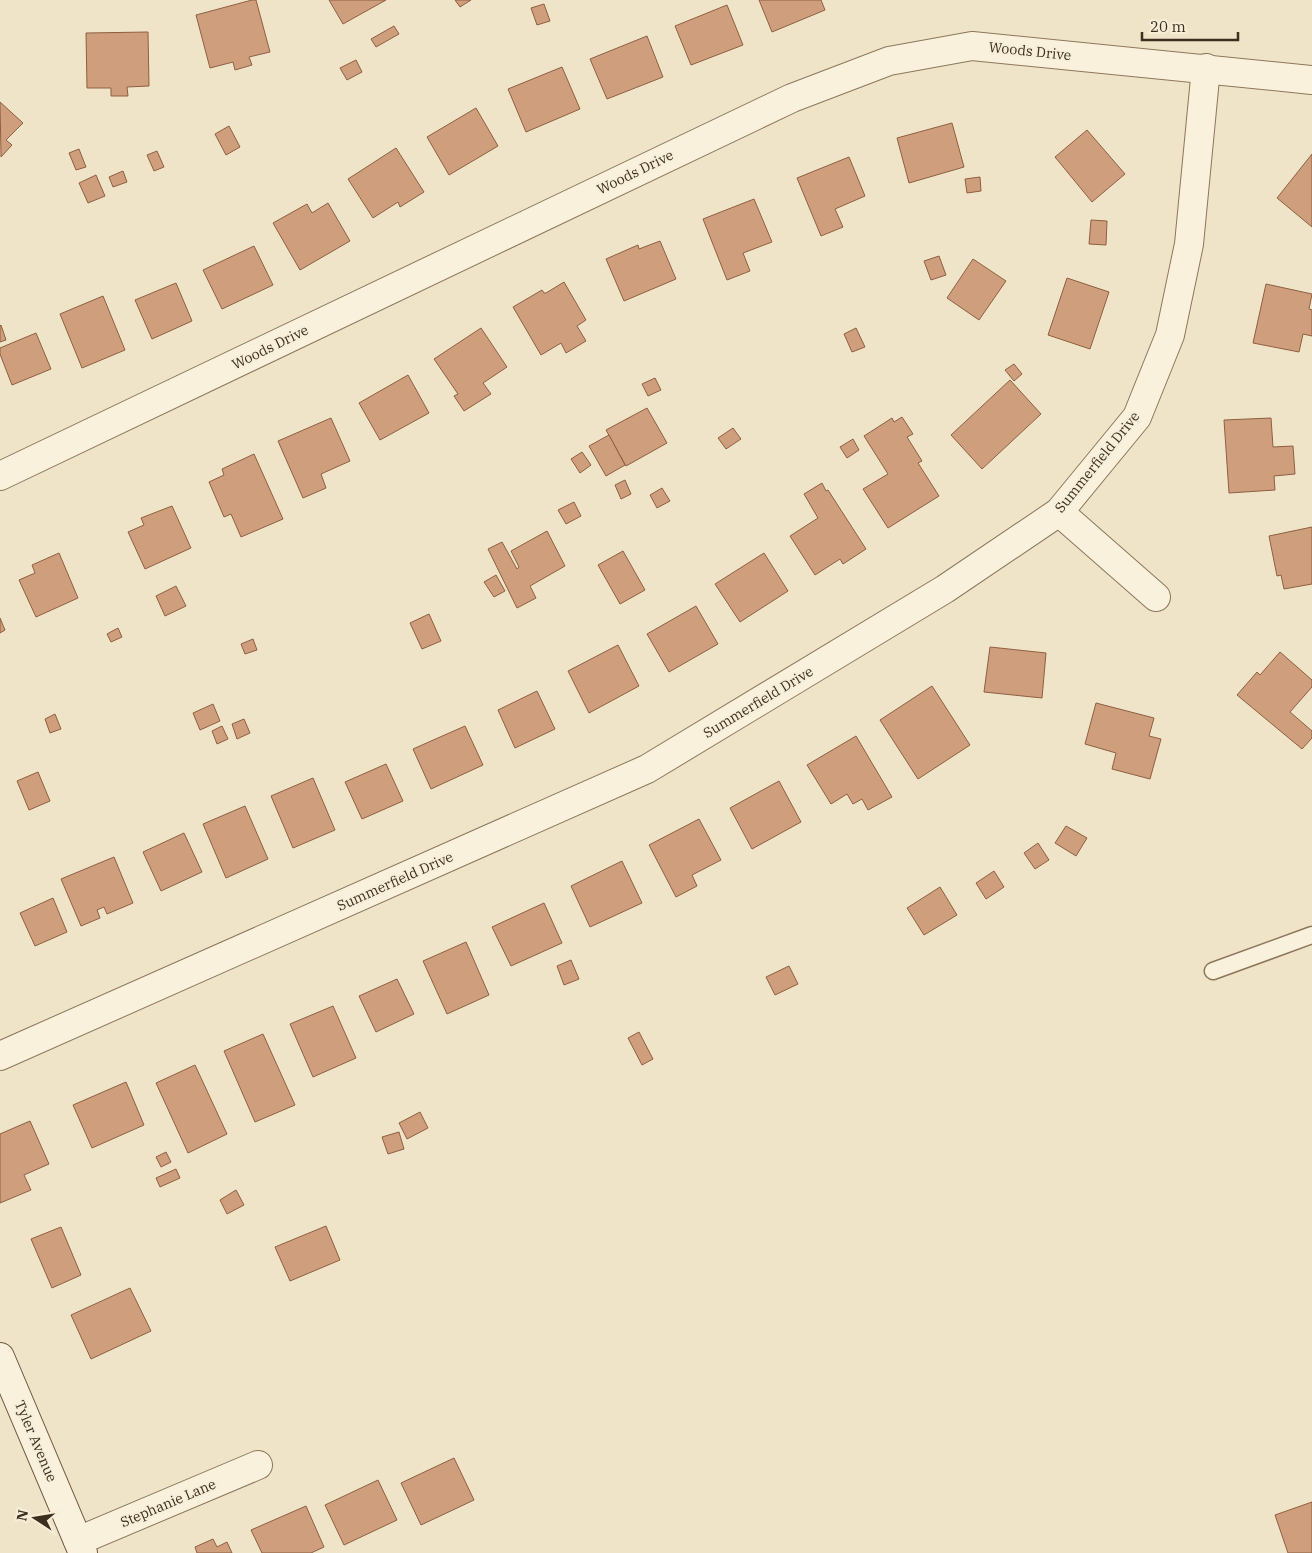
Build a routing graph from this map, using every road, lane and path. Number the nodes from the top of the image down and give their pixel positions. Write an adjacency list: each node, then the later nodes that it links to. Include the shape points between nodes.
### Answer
1 (1206, 68): 2 (street, Woods Drive); 3 (street, Woods Drive, via 972,46 889,61 792,98); 4 (street, Summerfield Drive, via 1189,244 1170,335 1137,417)
2 (1312, 80)
3 (0, 476)
4 (1059, 512): 5 (street); 8 (street, Summerfield Drive, via 945,589 648,769)
5 (1156, 597)
6 (1312, 935): 7 (lane)
7 (1213, 971)
8 (0, 1056)
9 (0, 1356): 11 (street, Tyler Avenue)
10 (258, 1465): 11 (street, Stephanie Lane)
11 (81, 1547)

